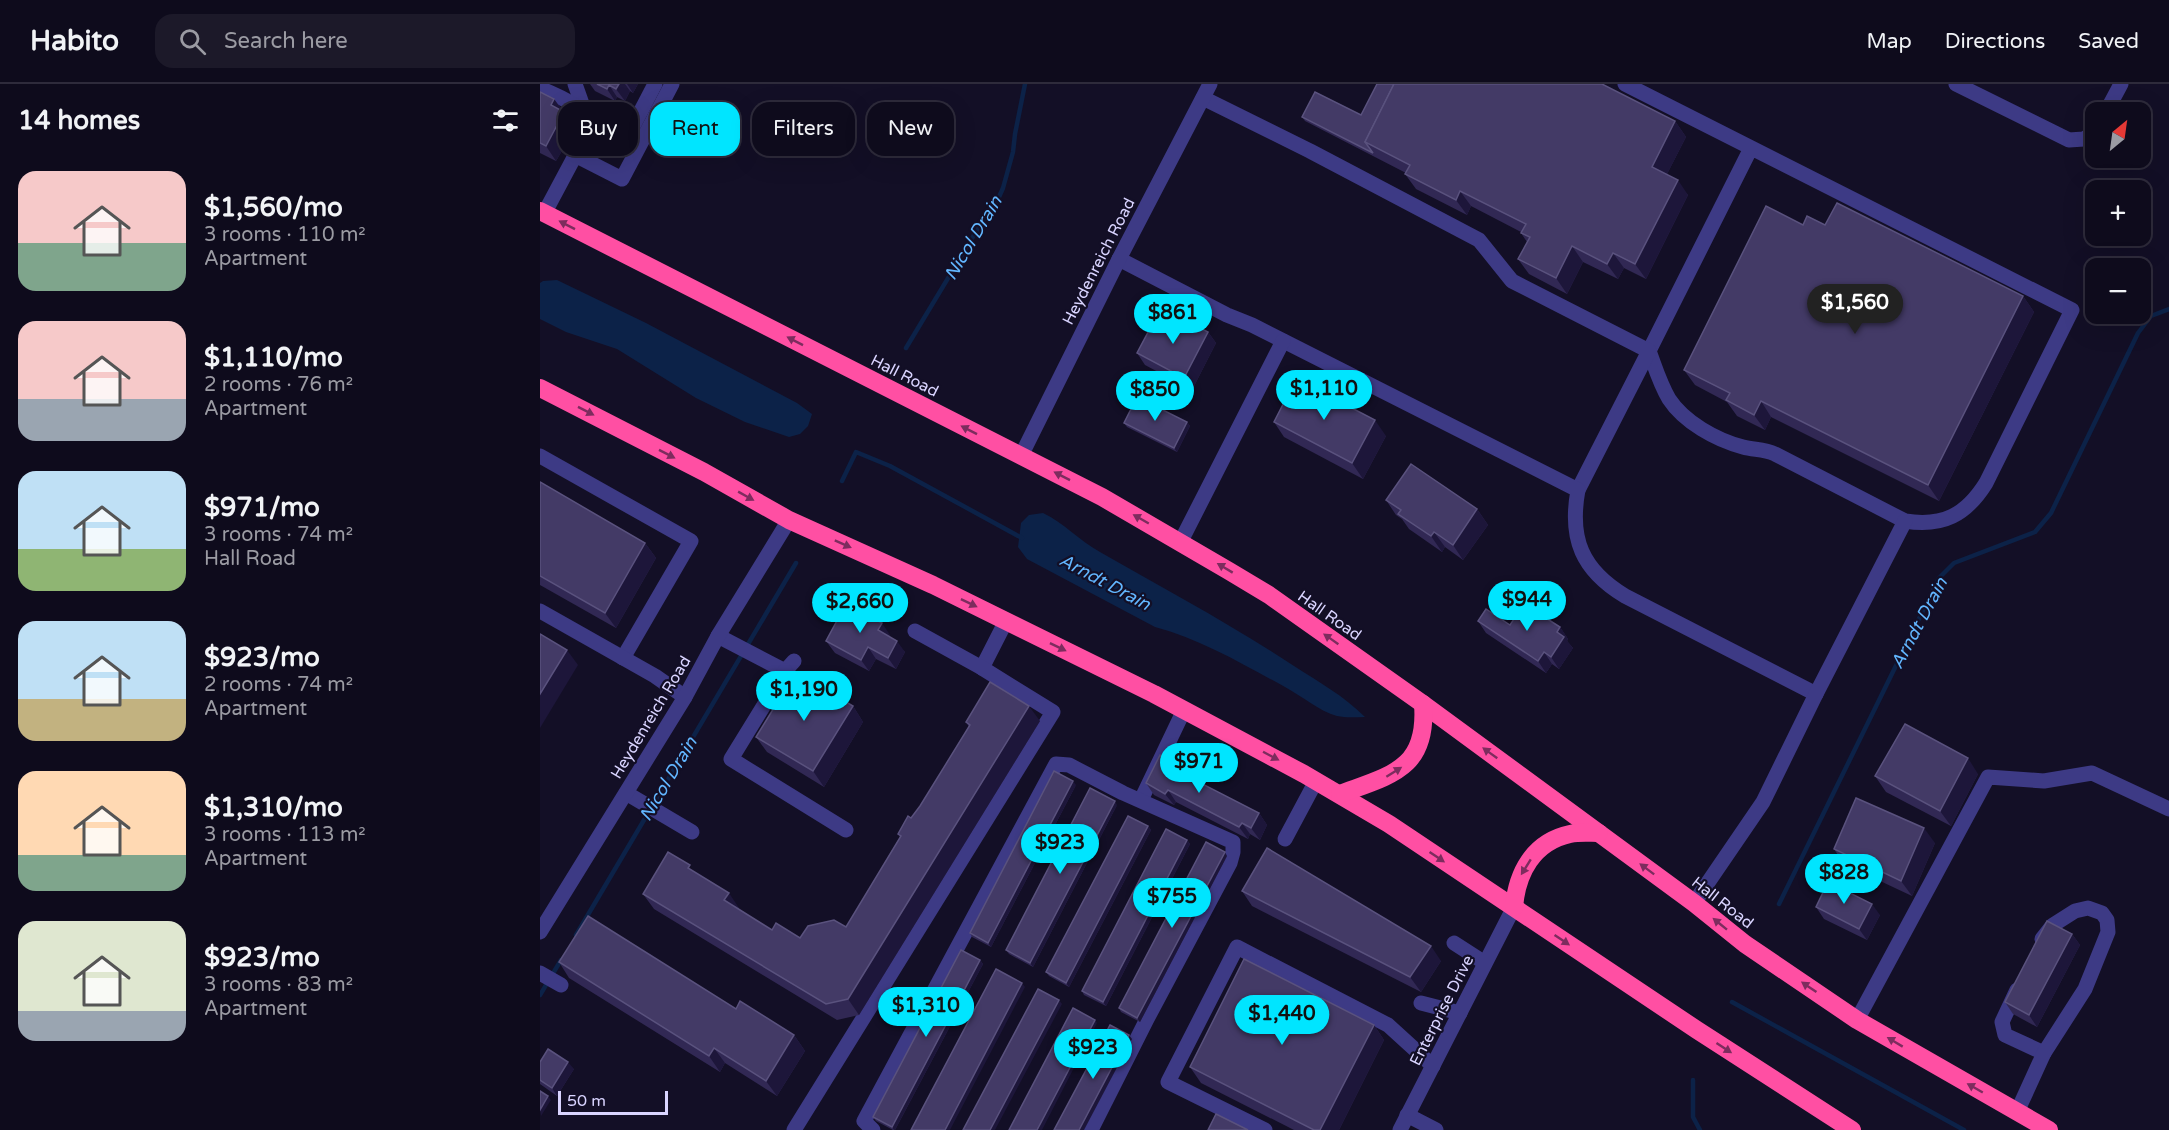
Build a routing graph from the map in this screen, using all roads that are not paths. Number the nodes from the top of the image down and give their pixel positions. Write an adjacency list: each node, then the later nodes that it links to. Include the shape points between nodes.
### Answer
1 (575, 84): 10 (street)
2 (655, 84): 12 (street)
3 (672, 84): 15 (street)
4 (1625, 84): 14 (street)
5 (1956, 84): 13 (street, via 2062,137 2077,141)
6 (2121, 84): 11 (street)
7 (540, 88): 9 (street)
8 (1206, 91): 20 (street, Heydenreich Road); 22 (street, via 1269,132 1479,240 1512,281)
9 (568, 102)
10 (581, 102)
11 (2111, 102)
12 (638, 117)
13 (2085, 137)
14 (1751, 148): 22 (street); 28 (street, via 2072,310 1979,495 1946,519 1924,524)
15 (638, 149)
16 (575, 156): 19 (street)
17 (578, 156): 18 (street, via 622,179)
18 (634, 156)
19 (542, 213): 25 (highway, Hall Road, one-way to 19)
20 (1119, 259): 21 (street); 25 (street, Heydenreich Road)
21 (1283, 341): 26 (street); 29 (street)
22 (1648, 351): 26 (street); 28 (street, via 1671,401 1698,426 1726,441 1775,454)
23 (540, 388): 27 (highway, one-way to 27)
24 (540, 456): 34 (street, via 691,541)
25 (1021, 456): 29 (highway, Hall Road, one-way to 25)
26 (1578, 490): 36 (street, via 1578,542 1587,563 1605,582)
27 (789, 520): 31 (highway, one-way to 31); 33 (street, Heydenreich Road)
28 (1905, 521): 36 (street)
29 (1181, 541): 38 (highway, Hall Road, one-way to 29, via 1269,595)
30 (540, 611): 34 (street)
31 (1006, 621): 35 (street); 39 (highway, one-way to 39)
32 (915, 632): 35 (street)
33 (718, 636): 37 (street, Heydenreich Road); 45 (street, via 790,666 731,759)
34 (623, 658): 37 (street)
35 (982, 668): 65 (street, via 1053,712)
36 (1816, 694): 49 (street, via 1763,802)
37 (685, 697): 41 (street, Heydenreich Road)
38 (1423, 704): 42 (highway, one-way to 38, via 1385,778 1409,760 1421,740 1425,724); 47 (highway, Hall Road, one-way to 38)
39 (1184, 710): 40 (highway, one-way to 40); 43 (street)
40 (1316, 781): 42 (highway); 48 (street)
41 (626, 793): 46 (street); 51 (street, Heydenreich Road)
42 (1340, 794): 50 (highway, one-way to 50)
43 (1141, 800): 66 (street, via 1069,765 1056,764 864,1121); 67 (street, via 1233,842 1233,852)
44 (2169, 809): 60 (street, via 2092,773 2044,781 1988,777)
45 (846, 830)
46 (692, 832)
47 (1599, 833): 49 (highway, Hall Road, one-way to 47); 50 (highway, one-way to 50, via 1557,838 1534,854 1515,887)
48 (1285, 839)
49 (1694, 903): 60 (highway, Hall Road, one-way to 49, via 1745,944)
50 (1514, 907): 54 (street, Enterprise Drive); 71 (highway, one-way to 71)
51 (540, 932)
52 (1454, 943): 54 (street)
53 (2034, 955): 61 (street, via 2053,925 2075,912 2088,908 2102,913 2107,920 2108,932 2085,989)
54 (1485, 963): 59 (street, Enterprise Drive)
55 (540, 973): 57 (street)
56 (2025, 974): 61 (street, via 2002,1022 2005,1035)
57 (561, 985)
58 (1421, 1004): 59 (street)
59 (1460, 1013): 62 (street, Enterprise Drive)
60 (1857, 1020): 63 (highway, Hall Road, one-way to 60)
61 (2044, 1053): 63 (street)
62 (1433, 1066): 64 (street, Enterprise Drive); 68 (street, via 1388,1025 1237,948 1168,1082)
63 (2018, 1112): 72 (highway, Hall Road)
64 (1407, 1115): 69 (street, Enterprise Drive); 70 (street)
65 (794, 1130)
66 (873, 1130)
67 (1091, 1130)
68 (1265, 1130)
69 (1400, 1130)
70 (1436, 1130)
71 (1852, 1130)
72 (2049, 1130)

